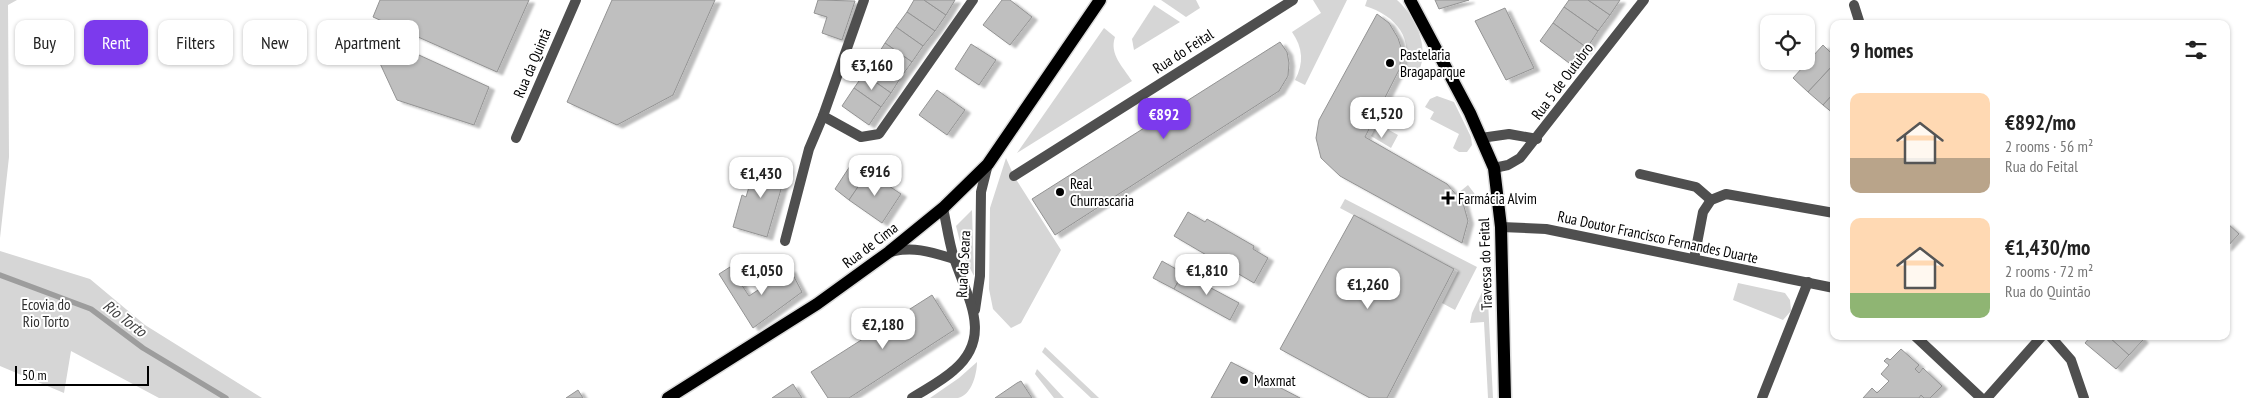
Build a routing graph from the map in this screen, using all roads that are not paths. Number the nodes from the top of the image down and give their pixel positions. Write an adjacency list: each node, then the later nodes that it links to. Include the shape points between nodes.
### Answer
1 (576, 0): 11 (street, Rua da Quintã)
2 (864, 0): 10 (street)
3 (973, 0): 10 (street, via 878,134 861,137)
4 (1100, 0): 14 (main road, Rua de Cima)
5 (1293, 0): 17 (street, Rua do Feital)
6 (1410, 0): 12 (main road, Travessa do Feital)
7 (1644, 0): 13 (street, Rua 5 de Outubro)
8 (1854, 6): 9 (street)
9 (1859, 20)
10 (823, 116): 22 (street, via 809,149)
11 (516, 138)
12 (1481, 138): 13 (street, via 1509,134); 15 (main road, Travessa do Feital)
13 (1537, 139): 15 (street, Rua 5 de Outubro, via 1520,158)
14 (988, 164): 19 (main road, Rua de Cima); 28 (street, Rua da Seara, via 981,192 980,276)
15 (1494, 168): 21 (main road, Travessa do Feital)
16 (1640, 174): 18 (street, via 1696,187)
17 (1014, 176)
18 (1711, 200): 20 (street, via 1726,194); 25 (street, via 1703,212)
19 (943, 208): 23 (main road, Rua de Cima); 24 (street, Rua da Seara)
20 (1830, 213)
21 (1501, 226): 25 (street, Rua Doutor Francisco Fernandes Duarte, via 1546,229); 34 (main road, Travessa do Feital)
22 (785, 241)
23 (889, 252): 24 (street, Rua da Seara, via 908,248); 32 (main road, Rua de Cima, via 817,304)
24 (954, 259): 28 (street, Rua da Seara)
25 (1694, 259): 26 (street, Rua Doutor Francisco Fernandes Duarte)
26 (1808, 282): 27 (street, Rua Doutor Francisco Fernandes Duarte); 35 (street)
27 (1830, 287)
28 (974, 311): 33 (street, via 976,322 968,354 954,370)
29 (1919, 340): 36 (street)
30 (2038, 340): 37 (street)
31 (2054, 340): 38 (street, via 2071,360)
32 (668, 398)
33 (912, 398)
34 (1505, 398)
35 (1762, 398)
36 (1980, 398)
37 (1987, 398)
38 (2084, 398)

